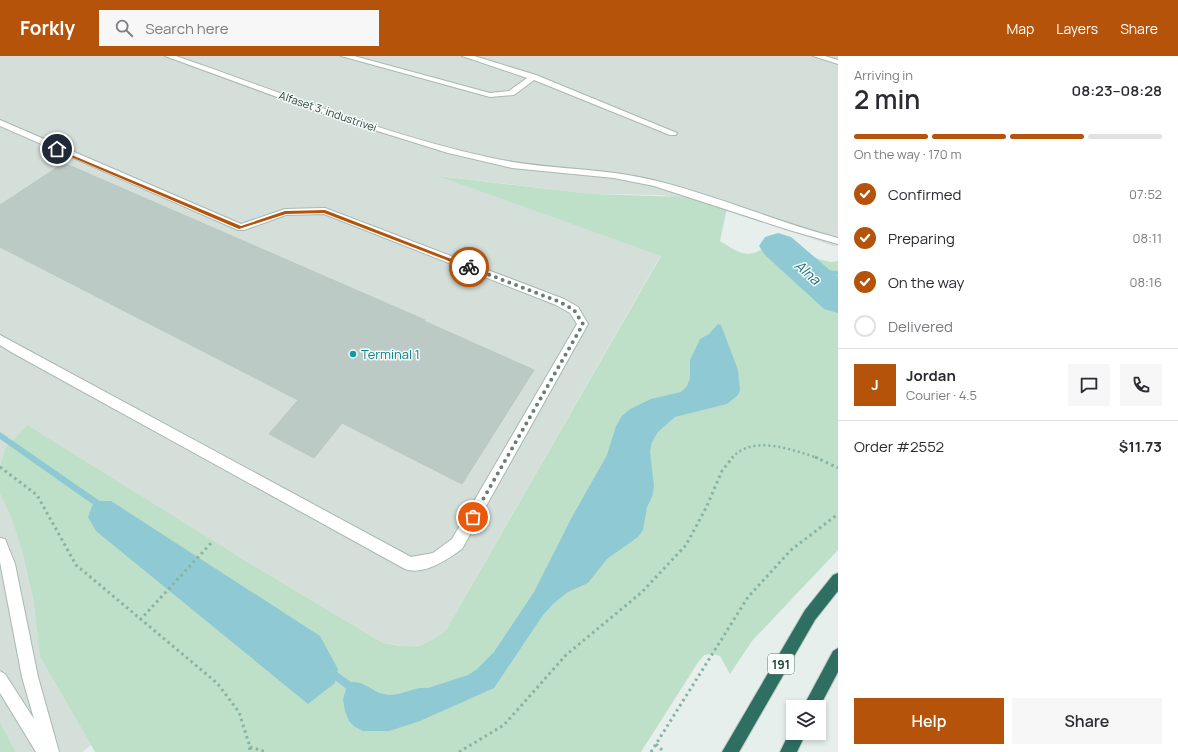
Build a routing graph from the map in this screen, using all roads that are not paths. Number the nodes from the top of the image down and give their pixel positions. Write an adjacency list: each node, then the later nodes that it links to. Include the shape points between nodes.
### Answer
1 (169, 56): 9 (street, Alfaset 3. industrivei, via 440,148 516,166 654,182)
2 (345, 56): 6 (street, via 490,95 511,93)
3 (466, 56): 6 (street)
4 (816, 56): 5 (street)
5 (838, 62)
6 (533, 77): 8 (street)
7 (0, 123): 10 (street, via 241,228 285,212 325,211 560,302 574,310 583,324 457,544 436,559 410,564)
8 (673, 133)
9 (838, 241)
10 (0, 339)
11 (0, 544): 18 (street, via 8,564 30,677)
12 (838, 580): 19 (highway, 191, via 810,615)
13 (838, 656): 15 (highway)
14 (0, 679): 17 (street)
15 (815, 700)
16 (794, 740): 20 (highway)
17 (46, 752)
18 (51, 752)
19 (730, 752)
20 (788, 752)

